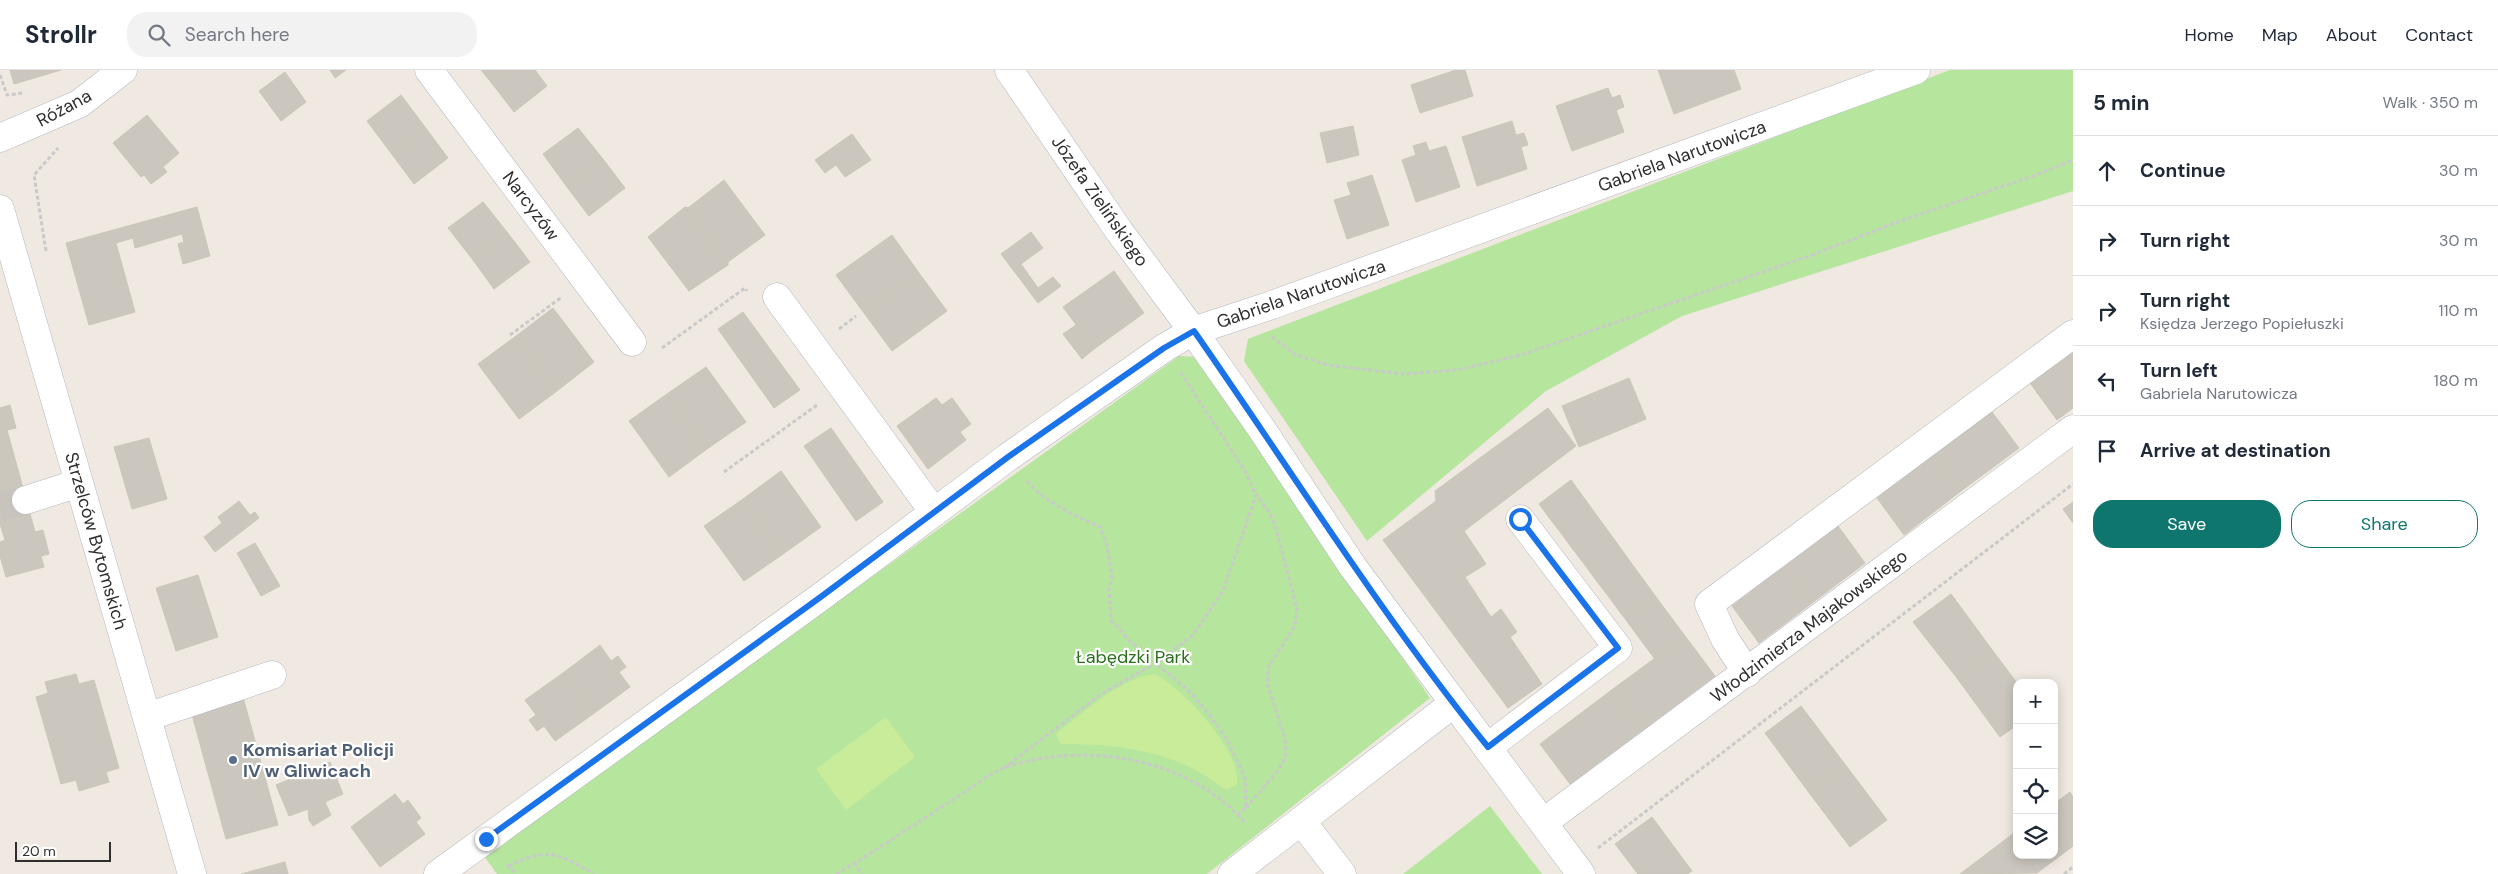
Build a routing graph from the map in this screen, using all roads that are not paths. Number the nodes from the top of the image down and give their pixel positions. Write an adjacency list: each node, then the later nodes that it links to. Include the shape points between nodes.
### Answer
1 (124, 70): 5 (street, Różana, via 80,104)
2 (429, 70): 10 (street, Narcyzów)
3 (1009, 70): 8 (street, Józefa Zielińskiego, via 1119,231)
4 (1916, 70): 8 (street, Gabriela Narutowicza, via 1272,306)
5 (0, 138)
6 (0, 209): 12 (street, Strzelców Bytomskich)
7 (777, 297): 14 (street)
8 (1194, 331): 14 (street, Gabriela Narutowicza, via 1164,348); 18 (street, Józefa Zielińskiego, via 1353,567)
9 (2073, 334): 16 (street, via 1708,604)
10 (632, 342)
11 (2073, 429): 16 (street, Włodzimierza Majakowskiego)
12 (79, 483): 13 (street); 19 (street, Strzelców Bytomskich)
13 (26, 500)
14 (934, 512): 24 (street, Gabriela Narutowicza)
15 (1520, 519): 20 (street, via 1618,648)
16 (1747, 673): 22 (street, Włodzimierza Majakowskiego)
17 (272, 675): 19 (street)
18 (1454, 703): 20 (street, Józefa Zielińskiego); 21 (street)
19 (147, 717): 23 (street, Strzelców Bytomskich)
20 (1488, 747): 22 (street, Józefa Zielińskiego)
21 (1302, 822): 25 (street); 26 (street)
22 (1544, 822): 27 (street, Józefa Zielińskiego)
23 (192, 874)
24 (438, 874)
25 (1232, 874)
26 (1342, 874)
27 (1581, 874)

